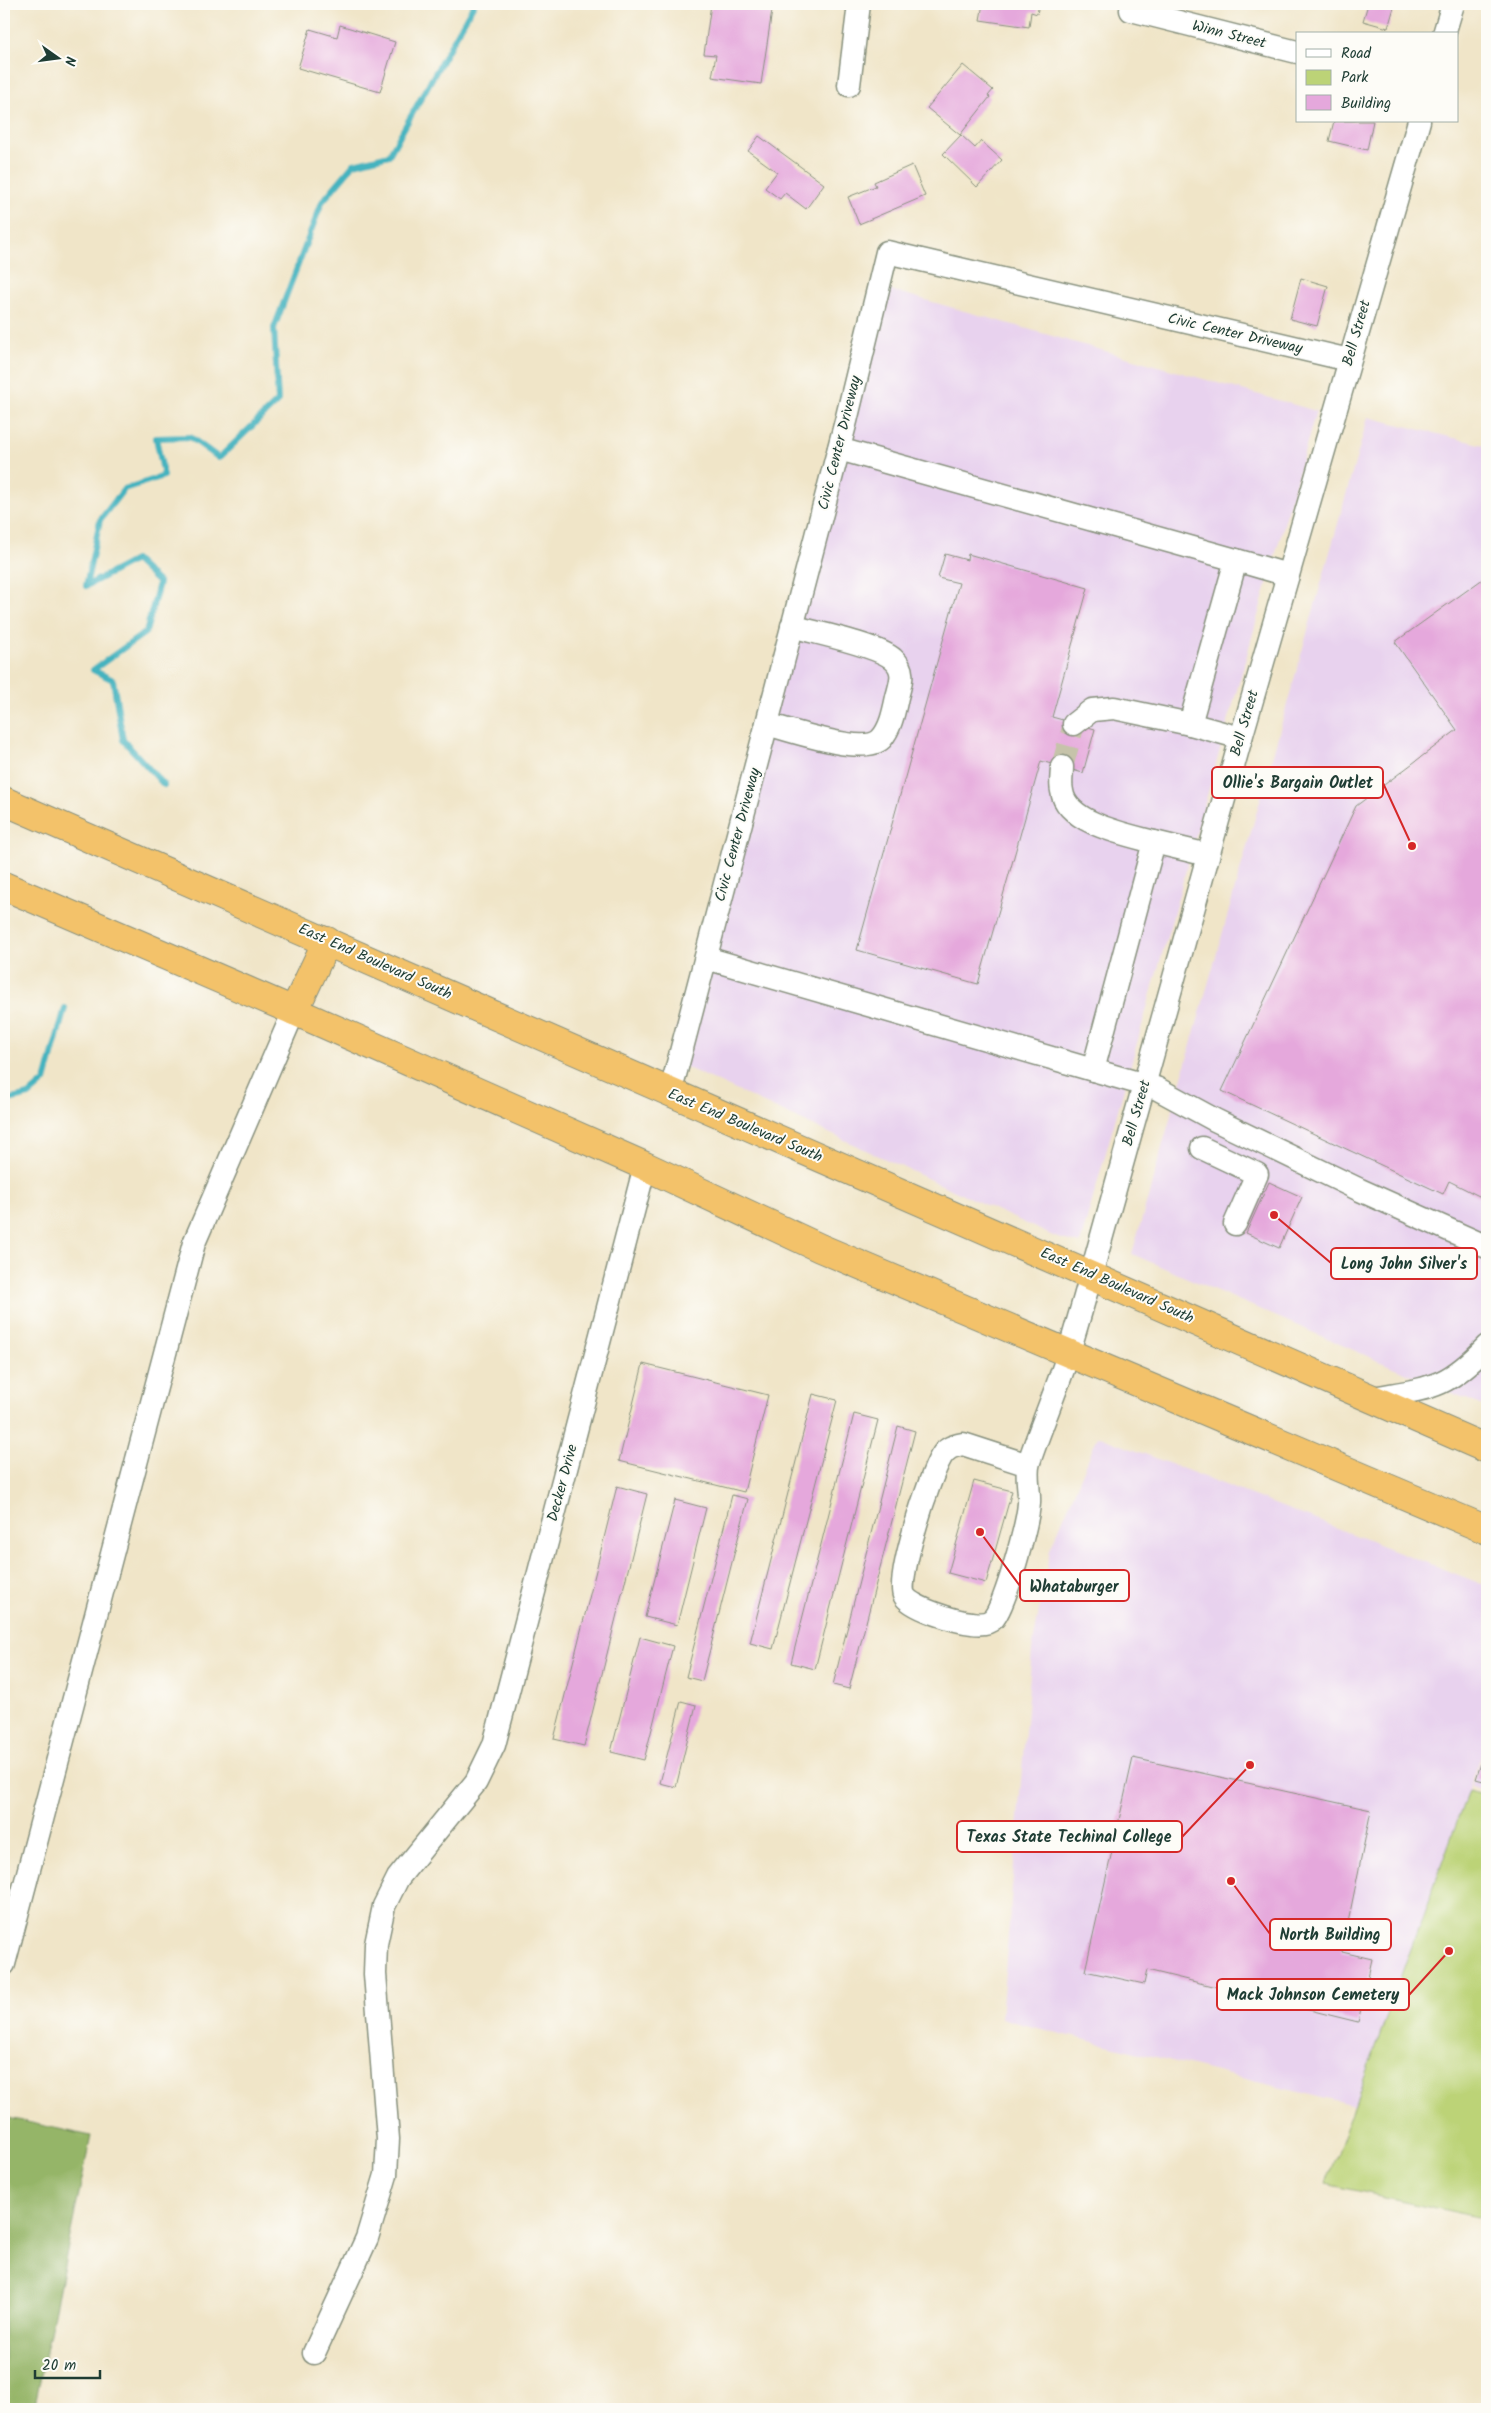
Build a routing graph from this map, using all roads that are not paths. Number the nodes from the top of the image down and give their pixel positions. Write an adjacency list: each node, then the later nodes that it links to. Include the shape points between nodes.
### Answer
1 (859, 4): 6 (street)
2 (1453, 4): 4 (street)
3 (1131, 10): 5 (street, Winn Street)
4 (1445, 32)
5 (1296, 52)
6 (848, 85)
7 (1419, 122): 8 (street, Bell Street)
8 (1349, 360): 9 (street, Civic Center Driveway, via 887,252); 11 (street, Bell Street)
9 (839, 449): 10 (street); 12 (street, Civic Center Driveway)
10 (1236, 560): 11 (street); 15 (street)
11 (1288, 574): 16 (street, Bell Street)
12 (792, 626): 13 (street, Civic Center Driveway); 13 (street, via 878,650 892,657 902,668 902,678 890,724 880,740 867,745 842,743)
13 (767, 724): 23 (street, Civic Center Driveway)
14 (1074, 724): 15 (street, via 1092,710 1114,708)
15 (1190, 724): 16 (street)
16 (1241, 738): 20 (street, Bell Street)
17 (1062, 767): 19 (street, via 1062,792 1070,807 1087,820 1114,832)
18 (4, 801): 22 (highway, East End Boulevard South)
19 (1154, 842): 20 (street); 25 (street)
20 (1208, 855): 26 (street, Bell Street)
21 (4, 886): 24 (highway)
22 (327, 941): 24 (highway); 27 (highway, East End Boulevard South)
23 (706, 958): 25 (street); 27 (street, Civic Center Driveway)
24 (294, 1011): 29 (highway); 39 (street, via 194,1243)
25 (1093, 1070): 26 (street)
26 (1145, 1085): 31 (street, via 1360,1190); 32 (street, Bell Street)
27 (670, 1094): 32 (highway, East End Boulevard South)
28 (1202, 1148): 30 (street, via 1257,1174)
29 (645, 1166): 34 (highway, via 820,1248); 40 (street, Decker Drive, via 500,1724 486,1765 398,1878 384,1906 376,1944 375,1974 388,2139 386,2175 367,2238)
30 (1235, 1224)
31 (1487, 1247)
32 (1091, 1275): 34 (street, Bell Street); 35 (highway, East End Boulevard South)
33 (1487, 1346): 35 (street, via 1450,1380 1431,1387)
34 (1068, 1354): 37 (street, Bell Street); 38 (highway)
35 (1372, 1398): 36 (highway, East End Boulevard South)
36 (1487, 1449)
37 (1028, 1465): 37 (street, via 963,1444 947,1450 934,1473 906,1558 902,1586 906,1599 914,1605 965,1623 992,1621 1000,1609 1029,1505)
38 (1487, 1530)
39 (4, 1964)
40 (314, 2353)

